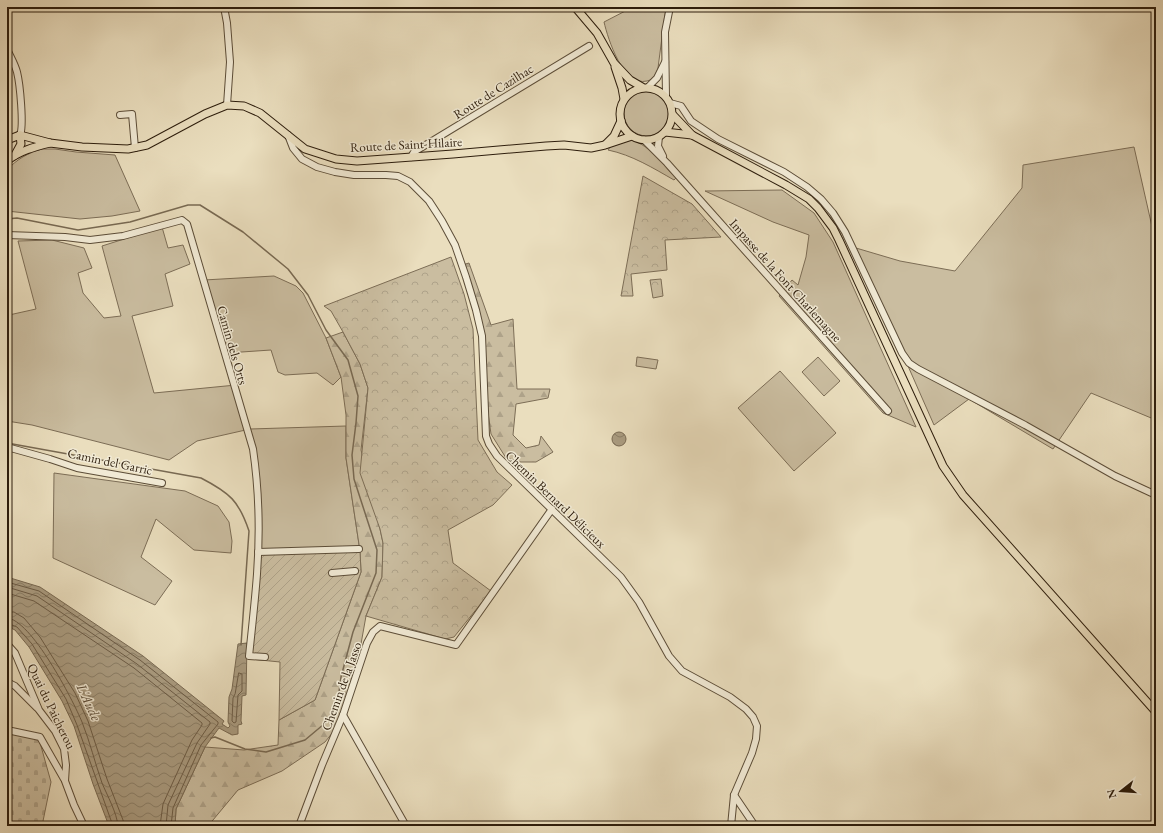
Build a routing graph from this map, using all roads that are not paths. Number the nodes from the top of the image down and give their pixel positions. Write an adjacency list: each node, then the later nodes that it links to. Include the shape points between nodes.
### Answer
1 (224, 7): 12 (street, via 230,62)
2 (575, 7): 7 (main road, via 597,33)
3 (670, 7): 6 (street, via 665,32)
4 (589, 46): 29 (street, Route de Cazilhac, via 414,152)
5 (7, 49): 17 (street, via 17,71 22,129)
6 (665, 61): 8 (street, via 657,78); 9 (street)
7 (614, 63): 8 (main road, via 630,80); 10 (main road)
8 (645, 87): 9 (main road, via 657,89); 10 (main road, via 631,92)
9 (666, 96): 11 (main road)
10 (624, 99): 15 (main road, via 620,110)
11 (670, 103): 13 (main road); 36 (street, via 681,106 691,121 718,139 784,172 807,187 833,213 845,232 892,333 909,362 1115,476)
12 (227, 105): 18 (main road, Route de Saint-Hilaire, via 244,106 260,113); 27 (main road, Route de Saint-Hilaire, via 147,145)
13 (672, 115): 16 (main road); 19 (main road)
14 (120, 116): 27 (street, via 132,114)
15 (621, 121): 20 (main road, via 625,130); 25 (main road, via 614,136)
16 (665, 132): 19 (main road); 21 (main road)
17 (20, 135): 22 (main road); 24 (main road, Route de Saint-Hilaire); 26 (main road, via 26,142); 28 (main road, via 21,144)
18 (288, 135): 29 (main road, Route de Saint-Hilaire, via 305,149 336,159 357,161); 37 (street, Chemin Bernard Délicieux, via 293,148 302,159 317,167 354,175 398,176 410,182 429,200 455,245 476,310 482,336 486,436 489,444 496,456)
19 (692, 135): 48 (main road, via 786,185 809,199 818,208 840,240 938,455 953,482)
20 (632, 136): 23 (main road); 25 (main road, Route de Saint-Hilaire)
21 (659, 137): 23 (main road); 31 (street, via 659,151)
22 (7, 140)
23 (644, 140): 31 (street)
24 (50, 143): 26 (main road); 27 (main road, Route de Saint-Hilaire, via 118,150)
25 (605, 145): 29 (main road, Route de Saint-Hilaire, via 591,148 546,146)
26 (38, 146): 28 (main road)
27 (135, 148)
28 (13, 156): 30 (main road)
29 (411, 157)
30 (7, 161)
31 (667, 163): 33 (street, Impasse de la Font Charlemagne)
32 (7, 235): 39 (street, Camin dels Orts, via 90,240 123,236 182,220 187,224 253,449)
33 (888, 411)
34 (7, 447): 35 (street, Camin del Garric, via 77,468)
35 (162, 483)
36 (1156, 495)
37 (552, 509): 49 (street, Chemin de la Jasso, via 456,644 380,626 373,632); 52 (street, Chemin Bernard Délicieux, via 621,577 639,602 669,656 682,671 730,697 753,717 757,726 756,739)
38 (359, 549): 39 (street)
39 (258, 552): 43 (street, Camin dels Orts, via 249,656)
40 (355, 571): 41 (street)
41 (332, 573)
42 (7, 644): 44 (street, Quai du Paicherou, via 15,653)
43 (265, 657)
44 (25, 678): 46 (street, via 19,686); 47 (street, Quai du Paicherou)
45 (7, 682): 46 (street)
46 (14, 686): 47 (street)
47 (39, 710): 51 (street, Quai du Paicherou, via 55,731 64,749)
48 (1156, 712)
49 (343, 715): 54 (street, Chemin de la Jasso); 55 (street)
50 (7, 730): 51 (street, via 40,737)
51 (65, 781): 53 (street, Quai du Paicherou)
52 (734, 795): 56 (street, Chemin Bernard Délicieux); 57 (street)
53 (84, 826)
54 (299, 826)
55 (406, 826)
56 (731, 826)
57 (755, 826)

